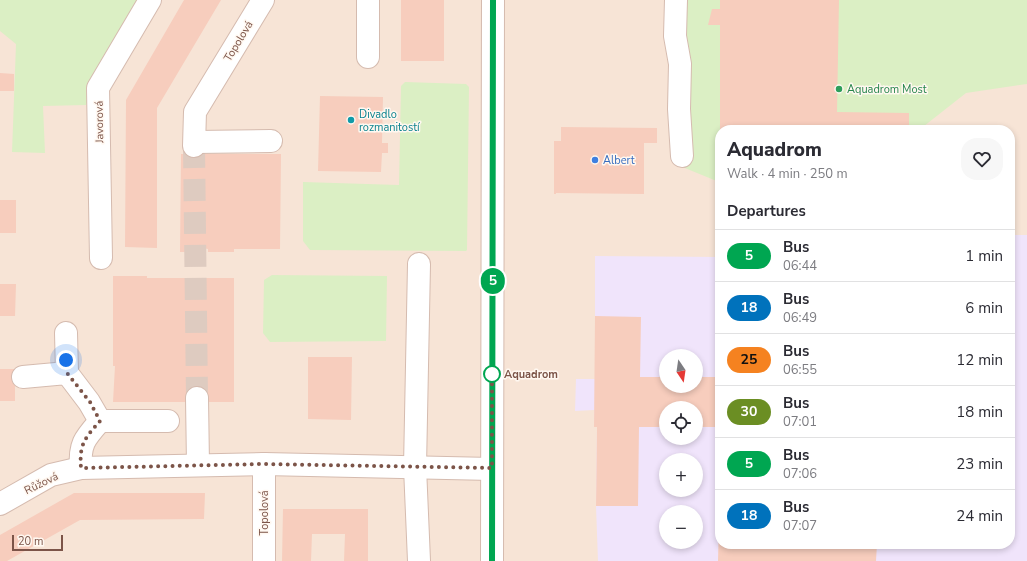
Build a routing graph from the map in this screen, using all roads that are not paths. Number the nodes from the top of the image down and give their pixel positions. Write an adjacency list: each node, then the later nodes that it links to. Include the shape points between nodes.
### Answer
1 (150, 0): 9 (street, Javorová, via 98,88)
2 (263, 0): 7 (street, Topolová, via 195,112 194,144)
3 (368, 0): 6 (street)
4 (493, 0): 21 (street)
5 (676, 0): 8 (street, via 675,36 680,64)
6 (368, 56)
7 (271, 141)
8 (682, 156)
9 (101, 258)
10 (419, 264): 19 (street)
11 (66, 333): 12 (street)
12 (67, 373): 13 (street); 15 (street, via 90,402)
13 (23, 377)
14 (197, 398): 18 (street)
15 (100, 421): 16 (street); 20 (street, via 85,438 80,454)
16 (168, 421)
17 (264, 464): 18 (street, Růžová); 19 (street, Růžová); 23 (street, Topolová)
18 (198, 466): 20 (street, Růžová)
19 (415, 467): 21 (street, Růžová); 24 (street)
20 (81, 468): 22 (street, Růžová, via 51,476)
21 (492, 468): 25 (street)
22 (0, 504)
23 (264, 561)
24 (419, 561)
25 (492, 561)

